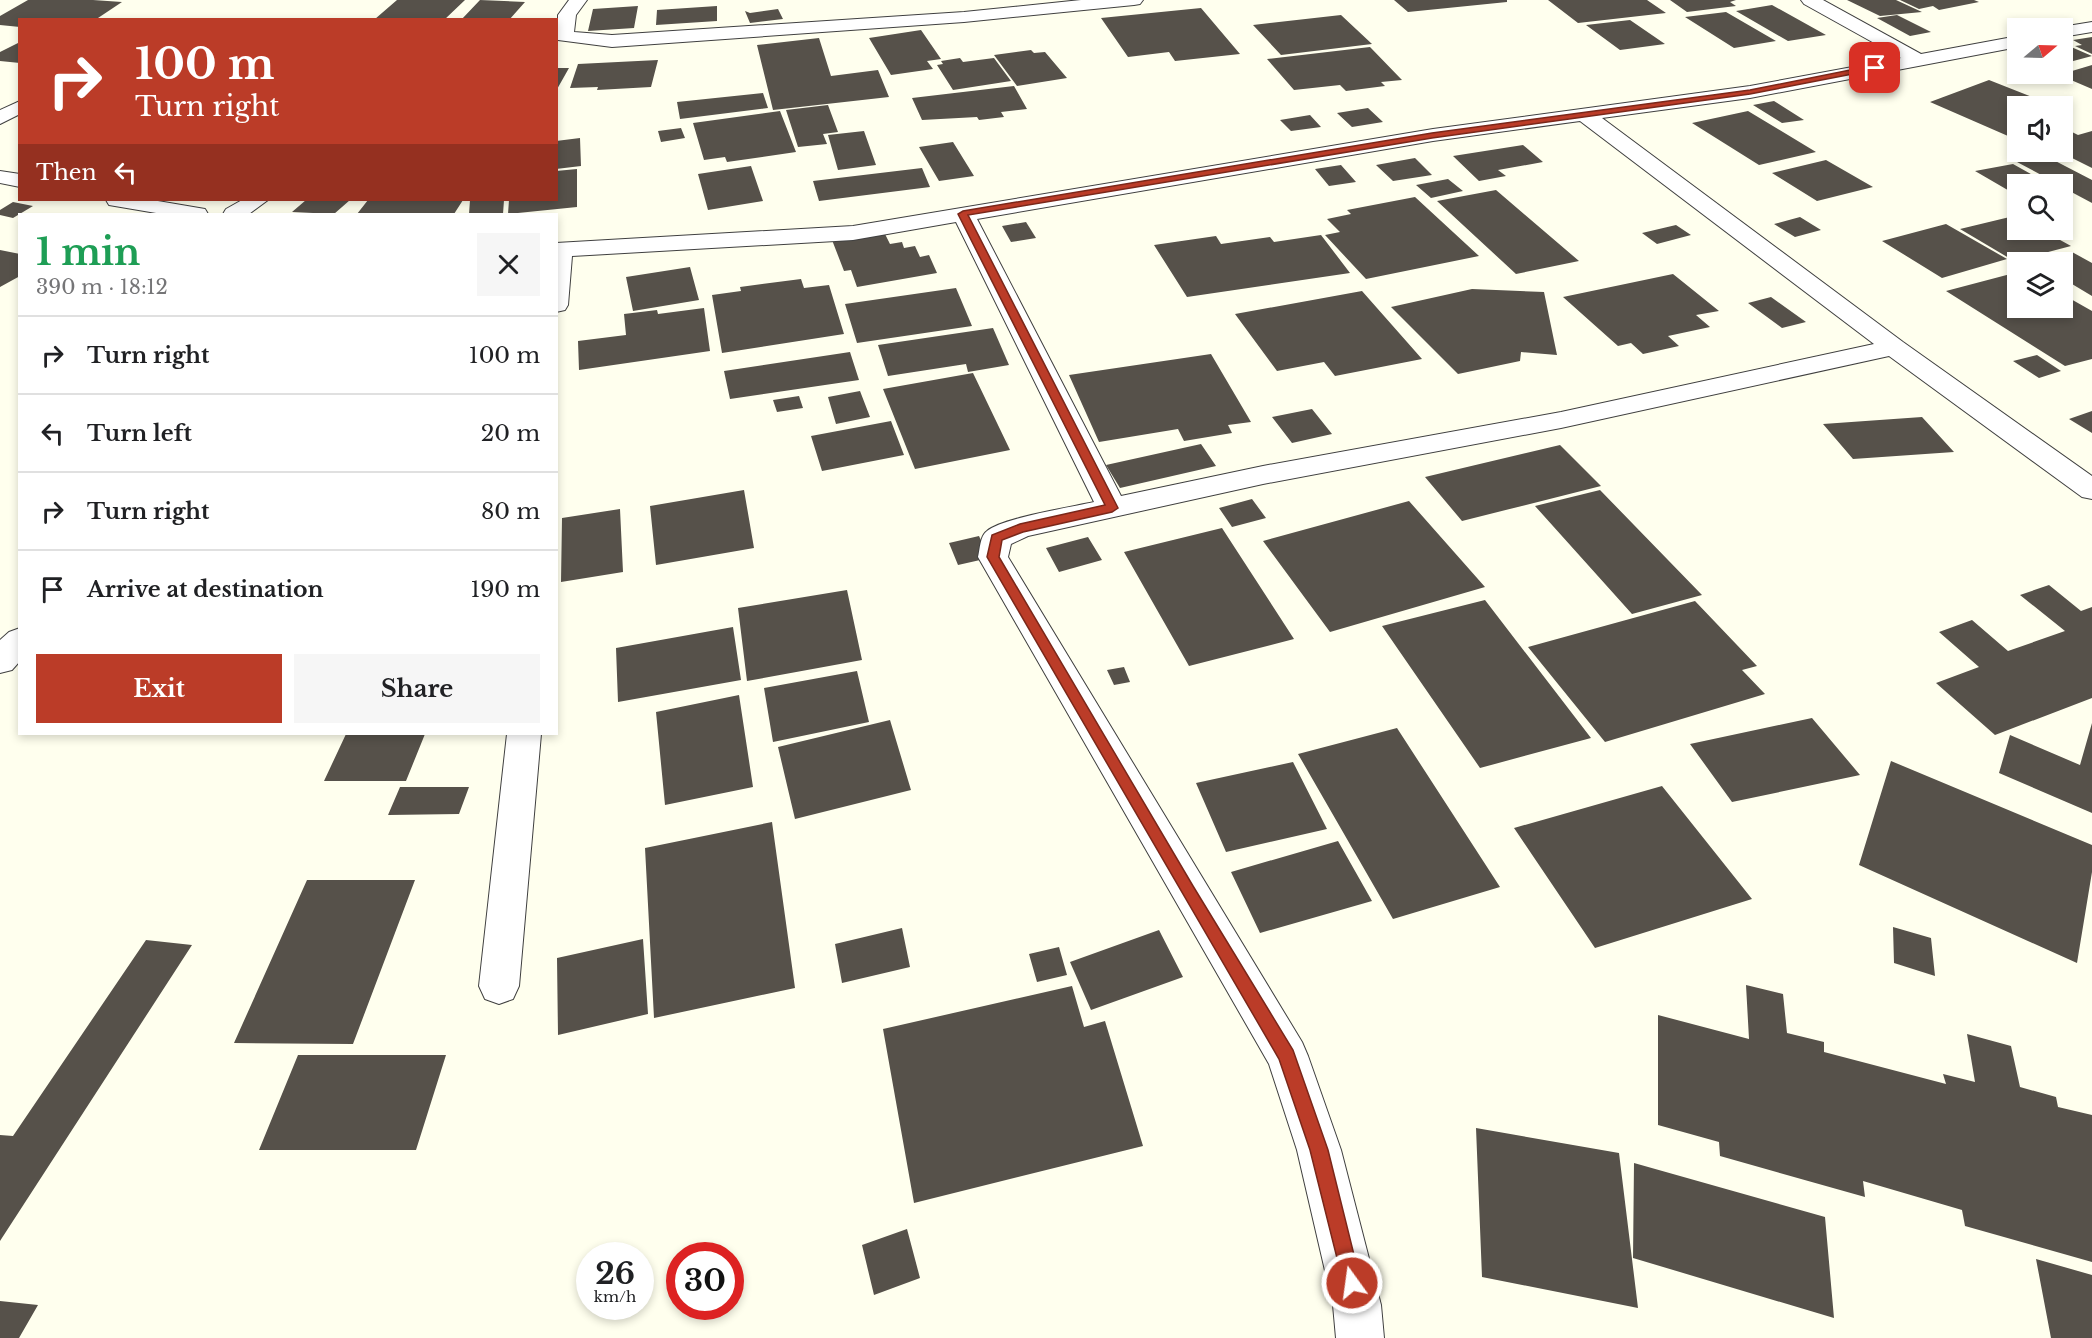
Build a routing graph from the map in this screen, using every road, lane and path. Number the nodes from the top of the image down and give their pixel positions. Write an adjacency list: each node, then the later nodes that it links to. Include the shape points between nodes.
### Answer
1 (578, 0): 5 (street, via 567,15 564,36 612,41)
2 (852, 0): 5 (street)
3 (1134, 0): 5 (street, via 964,17)
4 (1810, 0): 9 (street)
5 (850, 22)
6 (2092, 27): 7 (street)
7 (2073, 31)
8 (2007, 43): 9 (street)
9 (1917, 59): 11 (street, via 1750,92)
10 (18, 107): 12 (lane)
11 (1583, 114): 19 (street, via 1432,135); 22 (street)
12 (0, 118)
13 (0, 177): 14 (street)
14 (18, 181)
15 (123, 201): 17 (street)
16 (255, 201): 18 (street)
17 (191, 213)
18 (236, 213)
19 (963, 214): 20 (street, via 853,233); 24 (street)
20 (559, 250): 21 (street)
21 (558, 268)
22 (1894, 347): 23 (street); 24 (street, via 1561,420 1263,475)
23 (2092, 490)
24 (1112, 508): 29 (street, via 1020,528 997,538 993,557 1287,1056 1319,1150 1357,1305)
25 (18, 642): 26 (street)
26 (0, 661)
27 (524, 735): 28 (street)
28 (499, 986)
29 (1360, 1338)

